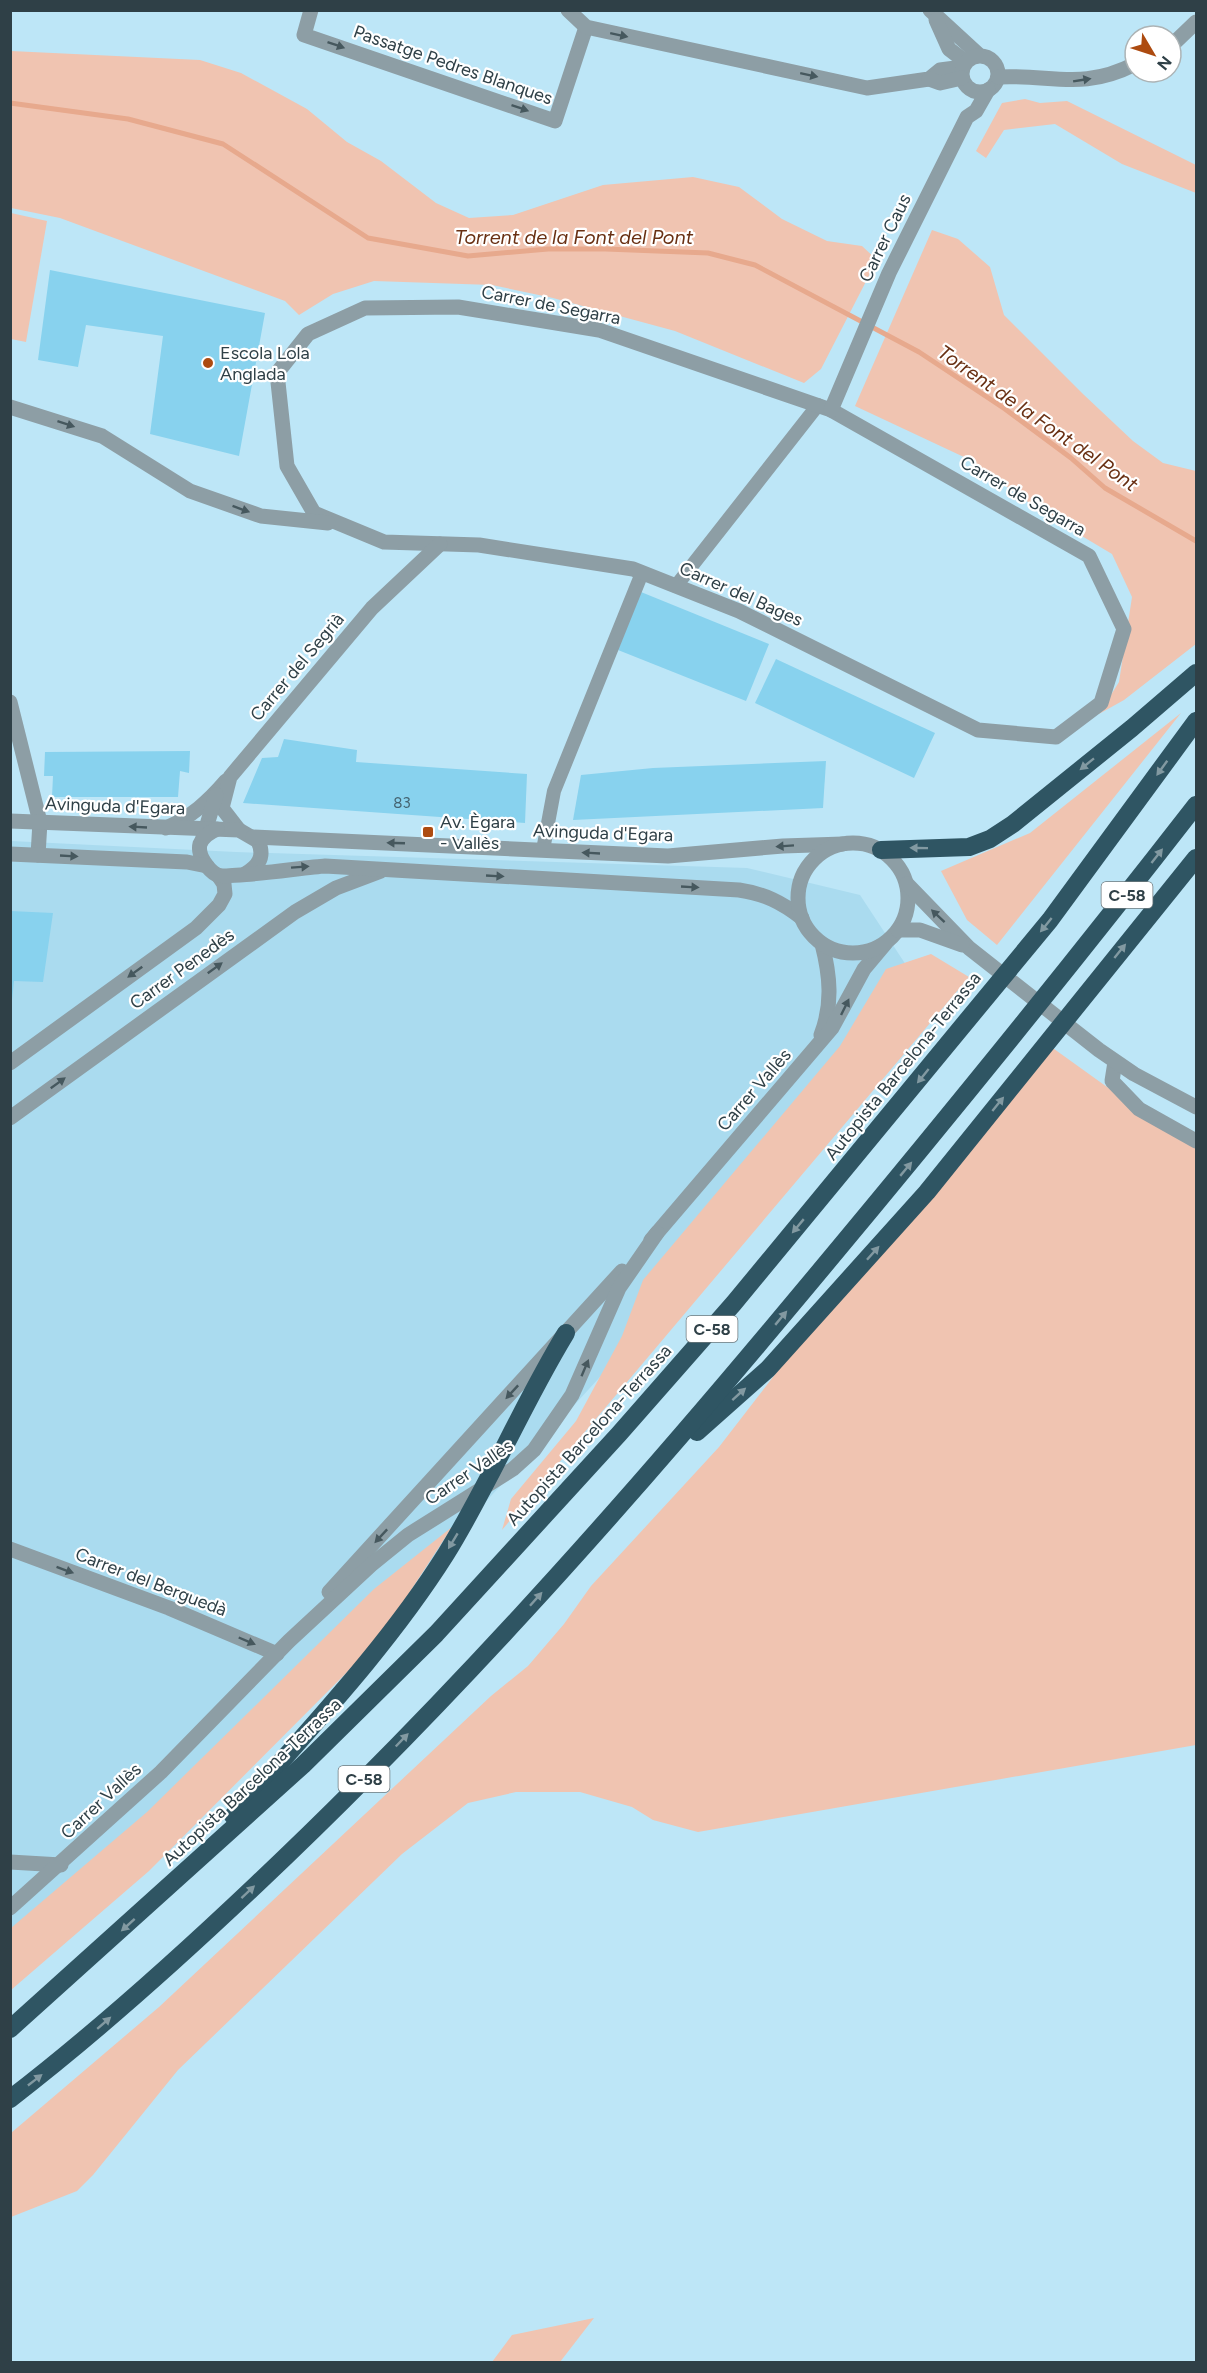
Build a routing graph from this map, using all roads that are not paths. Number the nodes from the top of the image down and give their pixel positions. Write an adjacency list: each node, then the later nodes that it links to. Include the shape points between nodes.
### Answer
1 (311, 10): 5 (street, Passatge Pedres Blanques, one-way to 5, via 304,35 555,121)
2 (568, 10): 5 (street)
3 (933, 14): 7 (street)
4 (1197, 22): 6 (street)
5 (586, 27): 7 (street, one-way to 7, via 867,88 929,79 940,83)
6 (1183, 35)
7 (968, 70): 9 (street, via 994,61); 10 (street, via 977,92); 11 (street, Carrer Caus)
8 (1123, 70): 9 (street, one-way to 8, via 1071,81)
9 (998, 76): 10 (street, Carrer Caus)
10 (988, 90): 11 (street, Carrer Caus, via 976,111)
11 (967, 117): 14 (street, Carrer Caus, via 889,273 844,379)
12 (277, 373): 14 (street, Carrer de Segarra, via 308,334 365,308 458,307 599,330); 15 (street, Carrer del Bages, via 287,466 314,513)
13 (10, 407): 15 (street, Carrer del Bages, one-way to 15, via 102,436 190,491 220,502 261,516)
14 (825, 407): 18 (street); 21 (street, Carrer de Segarra, via 1089,556 1124,629)
15 (341, 524): 16 (street, Carrer del Bages, via 384,542)
16 (440, 544): 17 (street, Carrer del Bages, via 479,545); 23 (street, Carrer del Segrià, via 372,608)
17 (642, 573): 18 (street, Carrer del Bages); 33 (street, via 554,791)
18 (676, 586): 21 (street, Carrer del Bages, via 739,611 978,730 1056,737)
19 (1197, 673): 34 (highway, one-way to 34, via 990,839 969,847)
20 (10, 702): 27 (street)
21 (1101, 703)
22 (1197, 721): 62 (highway, Autopista Barcelona-Terrassa / C-58, one-way to 62, via 1050,920 650,1400 436,1634)
23 (230, 777): 24 (street); 29 (street, Carrer del Segrià, via 222,808)
24 (218, 790): 28 (street, via 185,820); 30 (street)
25 (1197, 805): 55 (highway, C-58, one-way to 25, via 933,1138)
26 (10, 821): 27 (street, Avinguda d'Egara)
27 (40, 822): 28 (street, Avinguda d'Egara, one-way to 27); 36 (street)
28 (166, 828): 30 (street, Avinguda d'Egara)
29 (239, 830): 30 (street, Avinguda d'Egara); 31 (street, Avinguda d'Egara)
30 (208, 832): 39 (street, Avinguda d'Egara, via 199,846)
31 (253, 837): 33 (street, Avinguda d'Egara, one-way to 31); 40 (street, via 261,847 261,858)
32 (843, 844): 33 (street, Avinguda d'Egara, one-way to 33, via 668,856); 34 (street, via 863,843); 42 (street, via 826,850 802,878)
33 (543, 850)
34 (881, 850): 41 (street, via 899,867)
35 (10, 854): 36 (street)
36 (39, 855): 39 (street, one-way to 39, via 187,862)
37 (1197, 858): 55 (highway, one-way to 37, via 768,1369 927,1192)
38 (386, 869): 40 (street, one-way to 38, via 297,867); 42 (street, one-way to 42, via 739,890 778,900); 51 (street, Carrer Penedès, one-way to 38, via 295,912 336,888)
39 (213, 870): 40 (street); 49 (street, Carrer Penedès, one-way to 49, via 224,884 225,894 213,912)
40 (242, 875)
41 (907, 884): 43 (street, via 907,913); 46 (street, one-way to 41)
42 (802, 918): 44 (street)
43 (898, 930): 45 (street); 46 (street, via 920,930)
44 (822, 944): 45 (street, via 840,952 856,953); 47 (street, Carrer Vallès, via 829,973 829,1005 826,1024)
45 (885, 944): 47 (street, Carrer Vallès, one-way to 45, via 832,1028 864,969)
46 (969, 948): 48 (street)
47 (810, 1054): 53 (street, Carrer Vallès)
48 (1115, 1062): 50 (street); 52 (street, via 1112,1081 1139,1109)
49 (10, 1063)
50 (1197, 1107)
51 (10, 1118)
52 (1197, 1141)
53 (657, 1233): 54 (street, Carrer Vallès); 56 (street, Carrer Vallès, one-way to 53, via 534,1450 560,1415 583,1374 619,1288)
54 (566, 1333): 56 (highway); 58 (street, Carrer Vallès, one-way to 58, via 317,1605)
55 (649, 1475): 65 (highway, C-58, one-way to 55, via 60,2061 196,1941 319,1825 478,1663)
56 (481, 1490): 58 (street, Carrer Vallès, via 408,1535); 62 (highway, one-way to 62, via 445,1555 390,1636)
57 (10, 1550): 59 (street, Carrer del Berguedà, one-way to 59, via 170,1608)
58 (289, 1641): 59 (street, Carrer Vallès)
59 (277, 1654): 61 (street, Carrer Vallès, via 197,1738)
60 (10, 1862): 61 (street)
61 (60, 1865): 63 (street, Carrer Vallès)
62 (171, 1887): 64 (highway, Autopista Barcelona-Terrassa / C-58, one-way to 64)
63 (10, 1908)
64 (10, 2030)
65 (10, 2099)

